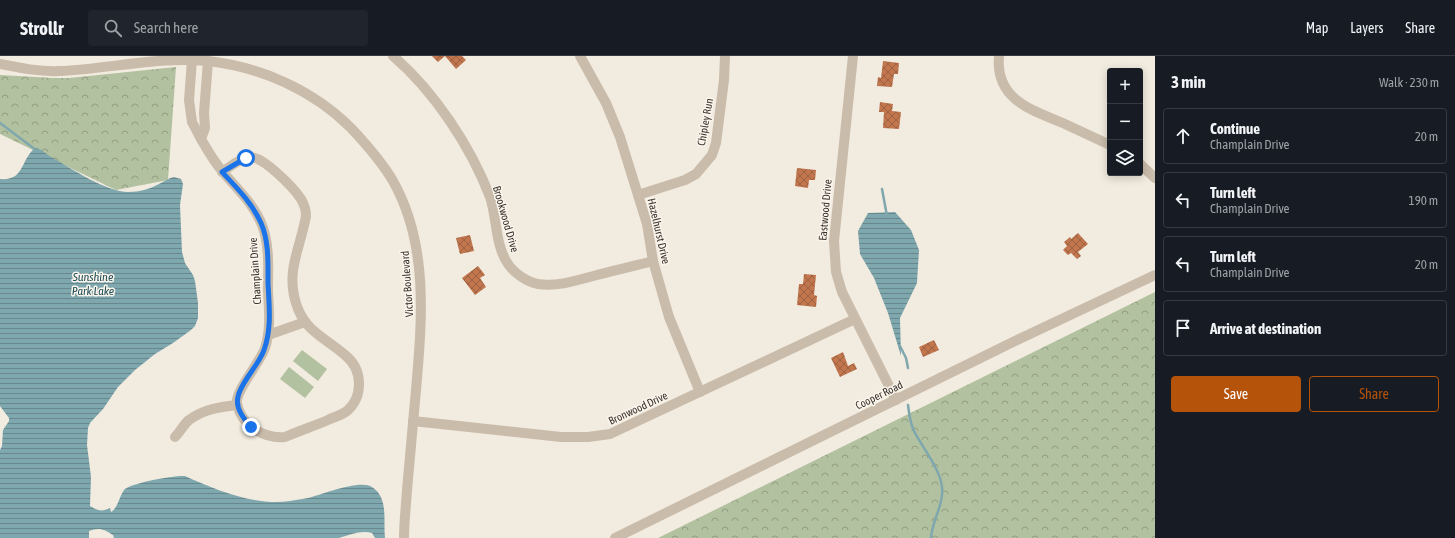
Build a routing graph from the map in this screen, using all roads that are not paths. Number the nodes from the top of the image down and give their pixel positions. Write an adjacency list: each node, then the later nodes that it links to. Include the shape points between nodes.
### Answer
1 (393, 56): 15 (street, Brookwood Drive, via 420,83 456,130 468,151 489,197 503,254 516,273 536,284 565,284)
2 (580, 56): 14 (street, Hazelhurst Drive, via 612,117)
3 (725, 56): 14 (street, Chipley Run, via 716,143 712,155 696,174 685,180)
4 (853, 56): 17 (street, Eastwood Drive, via 834,241 836,272)
5 (999, 56): 10 (street, via 999,72 1003,86 1020,104)
6 (192, 60): 7 (street, Victor Boulevard); 8 (street, Victor Boulevard, via 177,59 59,71); 9 (street, Champlain Drive, via 189,100 192,122)
7 (208, 61): 9 (street, via 205,128); 23 (street, Victor Boulevard, via 260,72 281,80 322,103 346,123 375,155 393,180 404,202 417,247 420,270 422,327)
8 (0, 64)
9 (201, 139): 12 (street, Champlain Drive)
10 (1107, 144)
11 (1143, 166): 13 (street)
12 (222, 172): 18 (street, via 246,158 258,159 272,168 302,200 306,216 292,275 298,308); 19 (street, Champlain Drive, via 250,202 262,225 267,256 270,321)
13 (1154, 174)
14 (638, 195): 15 (street, Hazelhurst Drive, via 647,224)
15 (653, 261): 20 (street, Hazelhurst Drive, via 670,317)
16 (1155, 275): 21 (street, Cooper Road)
17 (855, 319): 20 (street, Bronwood Drive); 21 (street, Eastwood Drive)
18 (305, 322): 19 (street); 22 (street, via 345,354 355,366 359,389 351,407 343,413 285,437 275,438 251,427)
19 (268, 335): 22 (street, Champlain Drive, via 265,349 240,391)
20 (700, 392): 23 (street, Bronwood Drive, via 610,434 588,437 561,437)
21 (896, 400): 26 (street, Cooper Road)
22 (237, 404): 24 (street, via 208,410 189,420)
23 (413, 422): 25 (street, Victor Boulevard)
24 (175, 437)
25 (404, 538)
26 (615, 538)

